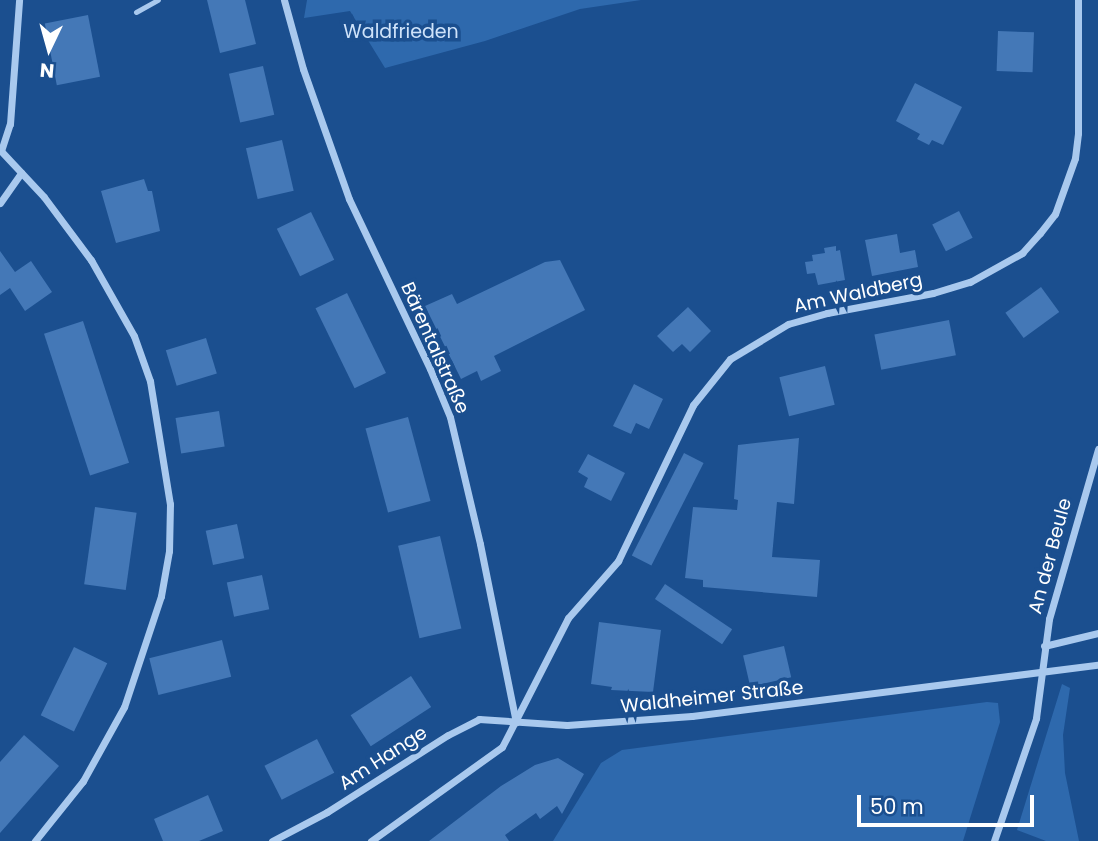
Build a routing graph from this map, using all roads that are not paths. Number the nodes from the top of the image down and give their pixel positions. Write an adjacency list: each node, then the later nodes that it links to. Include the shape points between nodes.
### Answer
1 (19, 0): 6 (street, via 10,124)
2 (158, 0): 5 (lane)
3 (284, 0): 14 (street, Bärentalstraße, via 349,199 450,417)
4 (1078, 0): 14 (street, Am Waldberg, via 1079,133 1055,214 1022,253 970,282 788,324 730,359 693,405 618,561 568,618)
5 (136, 12)
6 (0, 150): 7 (street)
7 (21, 173): 8 (street); 15 (street, via 91,260 134,336 150,381 170,504 162,596 124,707 83,781)
8 (0, 203)
9 (1098, 449): 11 (street, An der Beule)
10 (1098, 633): 11 (street)
11 (1044, 646): 13 (street, An der Beule)
12 (1098, 665): 13 (street, Waldheimer Straße)
13 (1040, 673): 14 (street, Waldheimer Straße, via 692,716 567,725); 18 (street, An der Beule, via 1036,718)
14 (516, 722): 16 (street, Am Hange, via 479,719); 17 (street, via 502,747)
15 (35, 841)
16 (272, 841)
17 (371, 841)
18 (994, 841)

